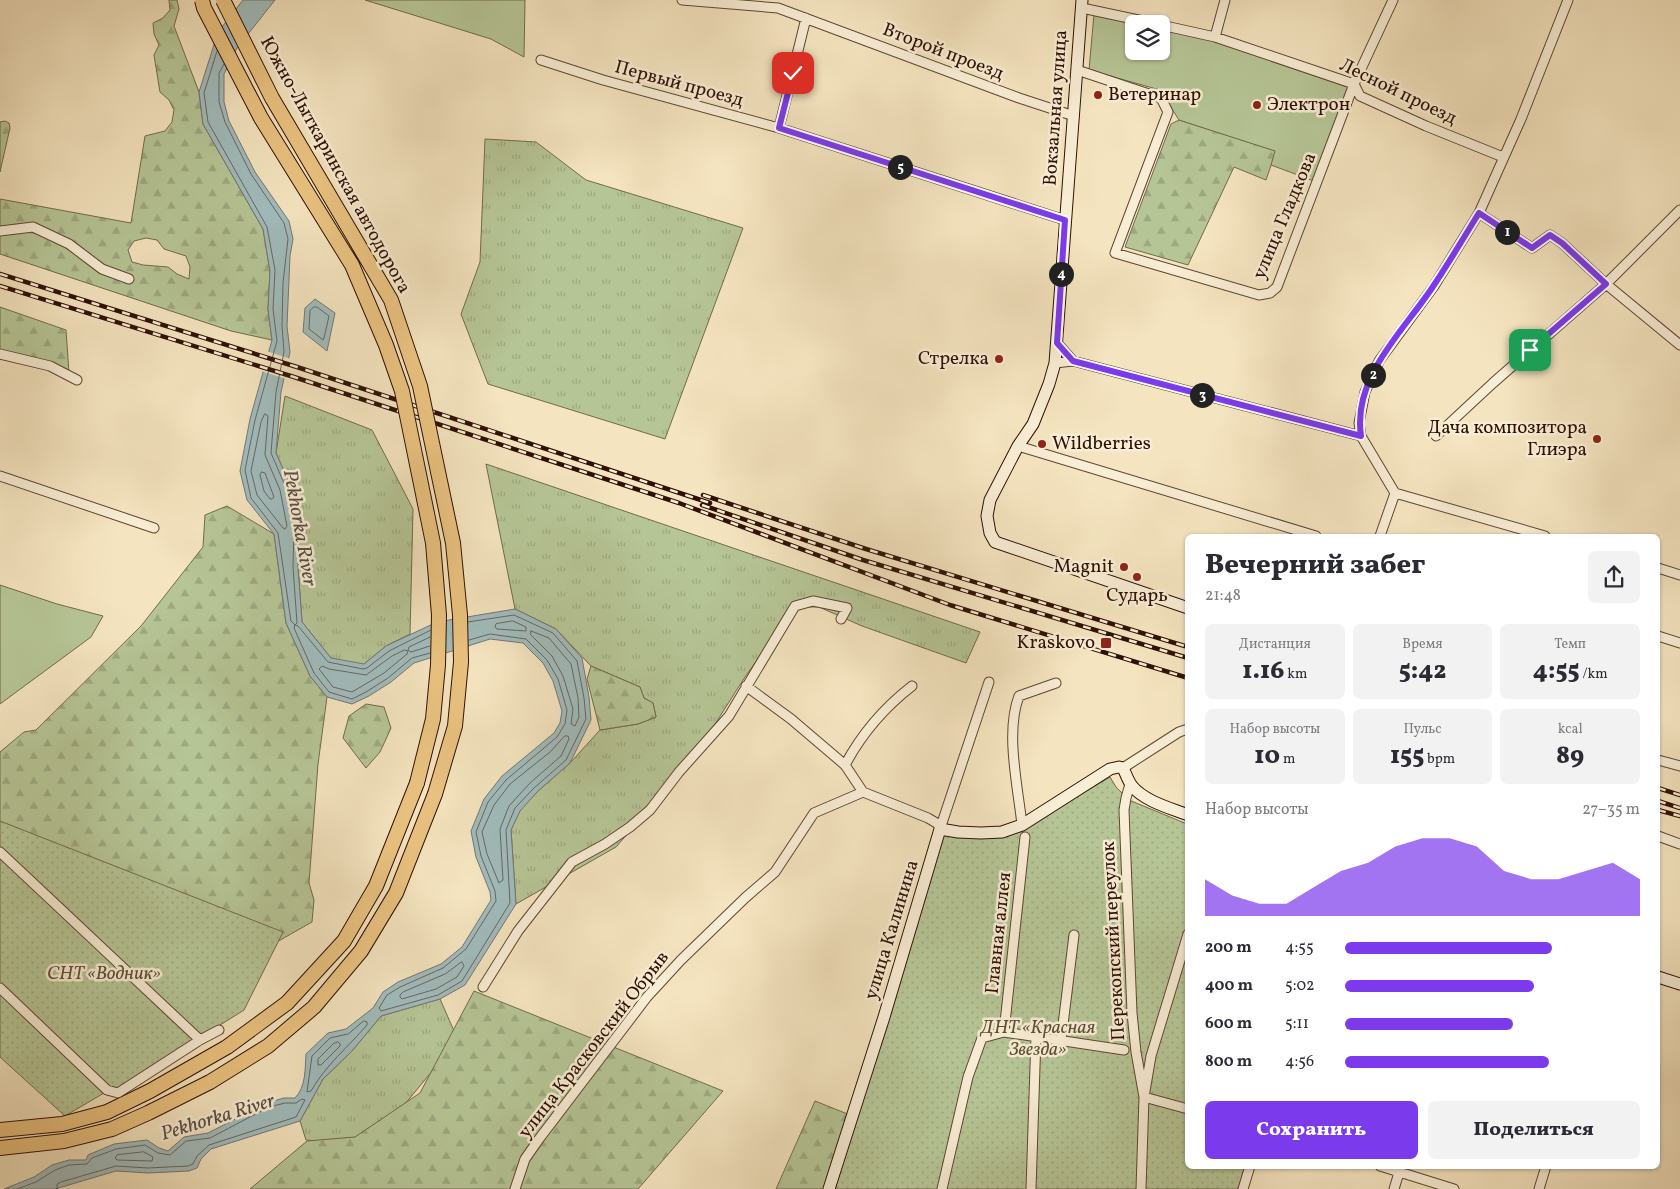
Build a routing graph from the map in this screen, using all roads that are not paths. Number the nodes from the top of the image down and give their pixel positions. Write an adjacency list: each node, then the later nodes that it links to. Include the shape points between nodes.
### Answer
1 (202, 0): 78 (main road, Южно-Лыткаринская автодорога, bridge, via 261,118 352,265 402,391 433,543 439,615 432,718 417,783 376,886 344,941 287,1003 227,1046 107,1112 62,1124)
2 (222, 0): 79 (main road, Южно-Лыткаринская автодорога, bridge, via 272,98 391,300 420,386 453,543 461,662 455,726 436,794 396,893 361,950 314,1007 268,1046 210,1082 148,1113 112,1128 64,1141)
3 (682, 0): 7 (street, Второй проезд)
4 (1225, 0): 12 (street)
5 (1393, 0): 15 (street)
6 (1568, 0): 18 (street)
7 (779, 4): 10 (street, Второй проезд)
8 (1082, 4): 9 (street); 14 (street, Вокзальная улица)
9 (1125, 15)
10 (806, 18): 16 (street, Второй проезд); 17 (street)
11 (1170, 26): 12 (street, Лесной проезд)
12 (1215, 37): 15 (street, Лесной проезд)
13 (541, 60): 17 (street, Первый проезд)
14 (1077, 70): 15 (street, улица Гладкова, via 1161,98 1168,112 1115,253 1259,295 1270,293 1276,287); 16 (street, Вокзальная улица)
15 (1354, 84): 18 (street, Лесной проезд, via 1360,96)
16 (1074, 116): 21 (street, Вокзальная улица)
17 (779, 128): 21 (street, Первый проезд)
18 (1503, 157): 20 (street)
19 (1680, 210): 24 (street)
20 (1479, 213): 24 (street, via 1532,248 1550,235); 31 (street, via 1434,286 1379,361 1365,392 1359,423)
21 (1065, 220): 25 (street, Вокзальная улица)
22 (0, 231): 23 (street, via 32,227 69,244 102,268)
23 (129, 279)
24 (1606, 284): 26 (street); 32 (street)
25 (1057, 343): 28 (street); 29 (street, Вокзальная улица)
26 (1680, 346)
27 (0, 354): 30 (street, via 50,366)
28 (1073, 361): 29 (street); 31 (street)
29 (1055, 363): 33 (street, Вокзальная улица, via 1033,424)
30 (77, 380)
31 (1361, 436): 35 (street)
32 (1436, 436)
33 (1018, 446): 37 (street); 42 (street, Вокзальная улица, via 990,500 987,516 995,542)
34 (0, 476): 36 (street)
35 (1395, 493): 38 (street); 39 (street)
36 (154, 528)
37 (1310, 534)
38 (1381, 534)
39 (1538, 534)
40 (1660, 569): 41 (street)
41 (1680, 575)
42 (1185, 607)
43 (841, 619): 48 (street, via 847,608 813,601 796,606)
44 (1660, 637): 45 (street)
45 (1680, 643)
46 (989, 682): 59 (street, улица Калинина)
47 (1056, 683): 58 (street, via 1019,696 1016,703 1012,736)
48 (746, 686): 52 (street); 68 (street, via 729,716 650,810 605,844 572,862 518,931)
49 (912, 686): 52 (street, via 867,732)
50 (1185, 730): 54 (street)
51 (1660, 761): 53 (street)
52 (845, 765): 56 (street)
53 (1680, 766)
54 (1123, 768): 55 (street); 58 (street, via 1119,766 1110,770)
55 (1130, 784): 57 (street, via 1147,798); 76 (street, Перекопский переулок, via 1124,810 1132,1013)
56 (863, 792): 59 (street, via 928,818); 83 (street, улица Красковский Обрыв, via 814,813 775,872 681,960 648,997 538,1138 525,1159)
57 (1185, 815)
58 (1022, 825): 59 (street, via 1002,832)
59 (940, 829): 84 (street, улица Калинина)
60 (1025, 837): 71 (street, Главная аллея)
61 (1660, 837): 62 (street)
62 (1680, 844)
63 (0, 852): 73 (street)
64 (1074, 935): 74 (street)
65 (1185, 944): 76 (street, via 1151,1056)
66 (1660, 978): 67 (street)
67 (1680, 984)
68 (483, 987)
69 (0, 988): 73 (street, via 107,1090 118,1093)
70 (219, 1030): 73 (street)
71 (1004, 1032): 72 (street); 85 (street, via 982,1038 968,1077)
72 (1036, 1036): 74 (street); 86 (street)
73 (200, 1040)
74 (1061, 1041): 75 (street)
75 (1124, 1050)
76 (1144, 1097): 77 (street); 87 (street)
77 (1185, 1108)
78 (0, 1130)
79 (0, 1148)
80 (1249, 1169): 88 (street)
81 (1400, 1169): 89 (street); 90 (street)
82 (1545, 1169): 91 (street)
83 (515, 1189)
84 (829, 1189)
85 (942, 1189)
86 (1031, 1189)
87 (1141, 1189)
88 (1243, 1189)
89 (1394, 1189)
90 (1454, 1189)
91 (1538, 1189)

